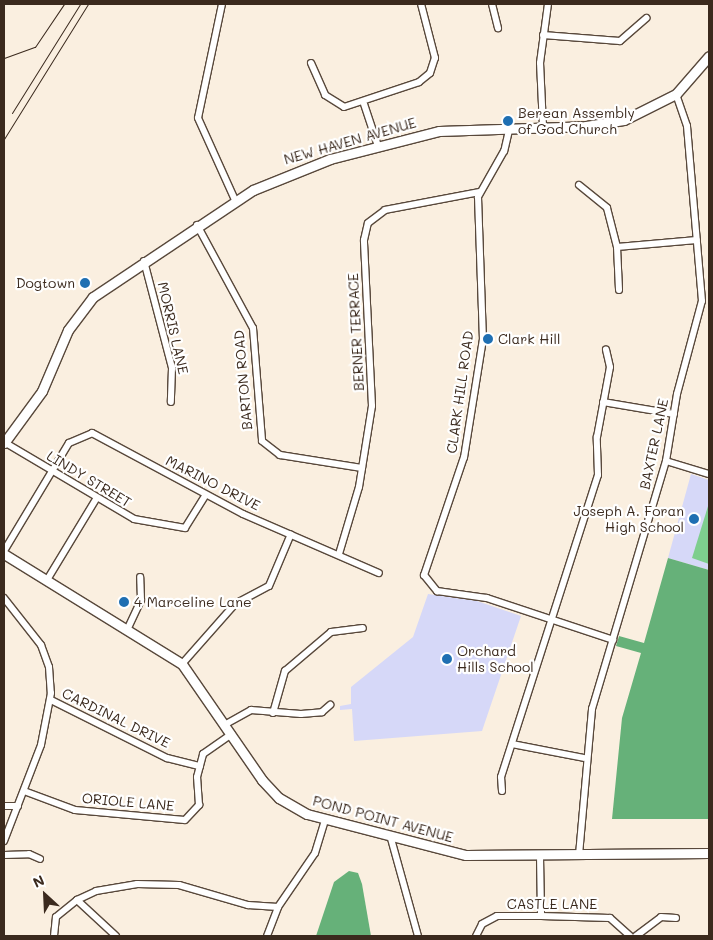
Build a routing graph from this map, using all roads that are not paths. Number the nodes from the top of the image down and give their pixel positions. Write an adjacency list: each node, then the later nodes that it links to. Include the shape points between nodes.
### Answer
1 (222, 4): 17 (street, via 198,118)
2 (421, 4): 11 (street, via 434,47 431,70 419,82)
3 (492, 4): 6 (street)
4 (548, 4): 7 (street)
5 (646, 18): 7 (street, via 620,41)
6 (498, 28)
7 (543, 35): 13 (street)
8 (709, 56): 10 (main road, NEW HAVEN AVENUE)
9 (311, 63): 11 (street, via 321,90 333,103 349,108)
10 (676, 94): 13 (main road, NEW HAVEN AVENUE, via 618,121); 19 (street, BAXTER LANE, via 687,126)
11 (364, 104): 14 (street)
12 (510, 126): 13 (main road, NEW HAVEN AVENUE); 14 (main road, NEW HAVEN AVENUE, via 454,129); 16 (street, via 504,151)
13 (543, 126)
14 (378, 146): 17 (main road, NEW HAVEN AVENUE, via 285,175)
15 (579, 185): 20 (street, via 606,206)
16 (479, 192): 29 (street, BERNER TERRACE, via 385,210 368,223 364,240 372,406); 41 (street, CLARK HILL ROAD, via 483,339 464,457 424,572 428,585 437,590 480,596)
17 (236, 200): 18 (main road, NEW HAVEN AVENUE)
18 (197, 225): 21 (main road, NEW HAVEN AVENUE); 29 (street, BARTON ROAD, via 253,328 258,430 265,446 280,455)
19 (697, 240): 20 (street); 26 (street, BAXTER LANE, via 699,322)
20 (616, 247): 22 (street)
21 (144, 260): 24 (street, MORRIS LANE, via 172,368); 27 (main road, NEW HAVEN AVENUE, via 97,293 80,312 42,391)
22 (619, 290)
23 (606, 349): 25 (street, via 610,368)
24 (171, 402)
25 (604, 402): 26 (street); 41 (street, via 597,437 598,475)
26 (674, 414): 28 (street, BAXTER LANE)
27 (4, 442): 30 (street, LINDY STREET)
28 (666, 461): 31 (street); 44 (street, BAXTER LANE)
29 (362, 468): 36 (street, BERNER TERRACE)
30 (52, 472): 32 (street, MARINO DRIVE, via 72,440 92,433); 33 (street, LINDY STREET); 35 (street, MARINO DRIVE)
31 (709, 474)
32 (206, 495): 33 (street, LINDY STREET, via 189,525 181,528 128,518); 34 (street, MARINO DRIVE)
33 (96, 500): 39 (street)
34 (291, 534): 36 (street, MARINO DRIVE); 45 (street, via 269,586 230,608)
35 (4, 553): 39 (main road, POND POINT AVENUE)
36 (339, 554): 37 (street, MARINO DRIVE)
37 (379, 574)
38 (140, 578): 42 (street, via 141,600)
39 (47, 580): 42 (main road, POND POINT AVENUE)
40 (4, 598): 46 (street, via 44,652)
41 (553, 622): 44 (street); 51 (street)
42 (128, 628): 45 (main road, POND POINT AVENUE)
43 (363, 628): 48 (street, via 331,632 285,672)
44 (612, 640): 52 (street, BAXTER LANE, via 592,709)
45 (182, 664): 49 (main road, POND POINT AVENUE)
46 (51, 700): 53 (street, CARDINAL DRIVE, via 167,758); 54 (street)
47 (330, 705): 48 (street, via 312,713)
48 (272, 712): 49 (street, via 251,710)
49 (226, 724): 50 (main road, POND POINT AVENUE)
50 (232, 734): 53 (street, via 206,750); 58 (main road, POND POINT AVENUE, via 279,798)
51 (512, 744): 52 (street); 55 (street, via 500,778)
52 (584, 758): 64 (street, BAXTER LANE)
53 (200, 766): 54 (street, ORIOLE LANE, via 199,805 185,820 75,810)
54 (24, 791): 57 (street)
55 (502, 791)
56 (4, 806): 57 (street)
57 (18, 806): 60 (street)
58 (325, 820): 59 (main road, POND POINT AVENUE); 67 (street, via 307,867)
59 (390, 835): 63 (main road, POND POINT AVENUE, via 466,855); 73 (street)
60 (4, 841)
61 (709, 853): 64 (main road, POND POINT AVENUE)
62 (4, 855): 65 (street, via 28,854)
63 (540, 856): 64 (main road, POND POINT AVENUE); 68 (street)
64 (579, 856)
65 (40, 860)
66 (77, 900): 67 (street, via 102,890 151,883 210,892 248,905); 70 (street, via 56,918); 71 (street)
67 (278, 907): 72 (street)
68 (541, 916): 74 (street, CASTLE LANE, via 497,916 482,924); 75 (street, CASTLE LANE, via 610,918)
69 (676, 918): 76 (street, via 661,917)
70 (54, 936)
71 (116, 936)
72 (267, 936)
73 (418, 936)
74 (476, 936)
75 (630, 936)
76 (636, 936)

